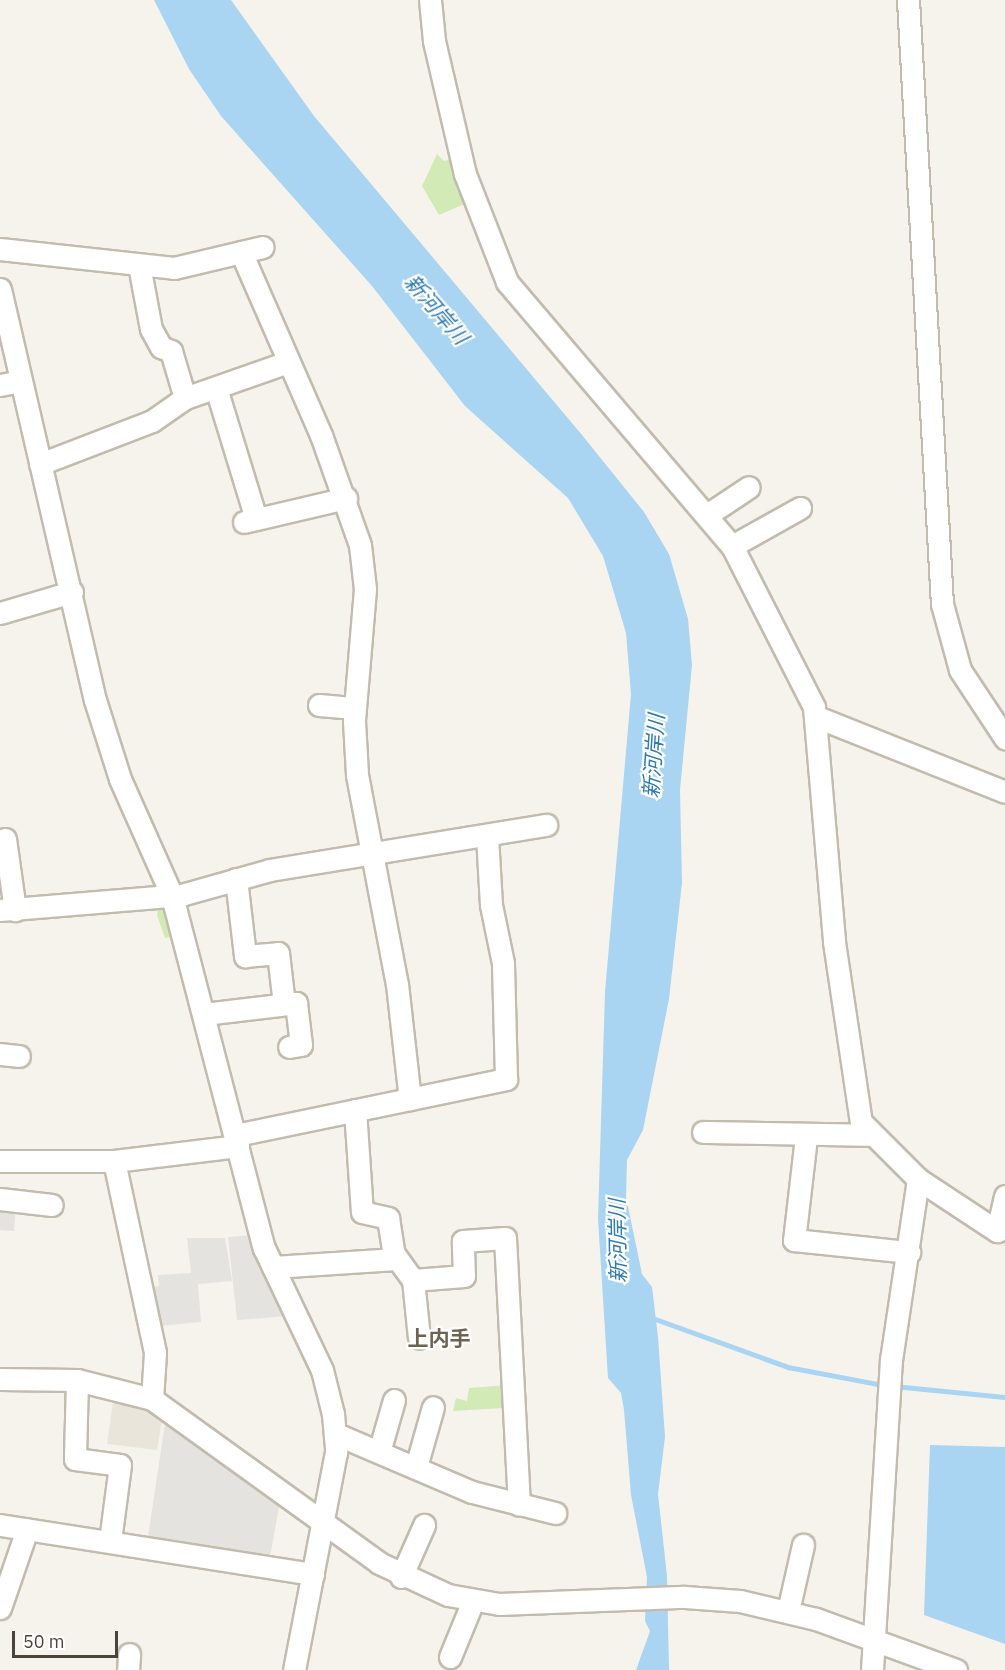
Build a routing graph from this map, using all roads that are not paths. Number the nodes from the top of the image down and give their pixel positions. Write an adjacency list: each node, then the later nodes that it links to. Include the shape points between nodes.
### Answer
1 (430, 0): 16 (street, via 434,41 465,174 507,282)
2 (908, 0): 23 (street, via 942,604 960,669)
3 (263, 247): 5 (street)
4 (0, 249): 6 (street)
5 (241, 252): 6 (street, via 174,268); 8 (street)
6 (139, 265): 11 (street, via 152,329 161,347 171,351)
7 (1, 300): 9 (street)
8 (288, 362): 10 (street); 14 (street)
9 (10, 383): 12 (street)
10 (216, 388): 11 (street); 14 (street, via 250,521)
11 (185, 398): 12 (street, via 152,421)
12 (40, 464): 18 (street)
13 (749, 487): 16 (street)
14 (346, 498): 21 (street, via 360,545 365,589)
15 (800, 508): 17 (street)
16 (707, 515): 17 (street)
17 (732, 546): 22 (street, via 780,631)
18 (72, 592): 19 (street); 30 (street, via 95,700 120,779)
19 (0, 613)
20 (319, 705): 21 (street)
21 (355, 708): 28 (street, via 357,775)
22 (817, 717): 24 (street); 38 (street, via 850,1074 857,1111)
23 (1005, 738)
24 (1005, 792)
25 (546, 825): 26 (street)
26 (487, 836): 28 (street); 35 (street, via 491,905 503,963 506,1079)
27 (5, 839): 31 (street)
28 (371, 855): 29 (street); 35 (street, via 397,984)
29 (236, 879): 30 (street); 32 (street, via 245,956 278,953)
30 (172, 896): 31 (street); 33 (street)
31 (8, 910)
32 (284, 1004): 33 (street); 34 (street, via 296,1003 301,1045)
33 (204, 1014): 40 (street)
34 (289, 1047)
35 (410, 1099): 36 (street)
36 (355, 1110): 40 (street); 48 (street, via 362,1212 388,1218)
37 (703, 1132): 39 (street)
38 (870, 1135): 39 (street); 43 (street)
39 (806, 1137): 47 (street, via 794,1240)
40 (237, 1141): 42 (street); 49 (street)
41 (0, 1161): 42 (street)
42 (114, 1161): 54 (street, via 155,1353)
43 (918, 1179): 44 (street, via 997,1231); 47 (street)
44 (1005, 1196)
45 (0, 1198): 46 (street)
46 (52, 1205)
47 (909, 1252): 73 (street, via 891,1360)
48 (396, 1258): 49 (street); 50 (street)
49 (273, 1267): 57 (street, via 322,1370)
50 (413, 1280): 51 (street); 60 (street, via 464,1276 463,1241 505,1238)
51 (419, 1338)
52 (0, 1379): 53 (street)
53 (77, 1380): 54 (street); 66 (street, via 75,1459 120,1465)
54 (152, 1400): 62 (street)
55 (394, 1400): 58 (street)
56 (433, 1407): 59 (street)
57 (336, 1434): 58 (street); 62 (street)
58 (379, 1452): 59 (street)
59 (416, 1467): 60 (street)
60 (519, 1505): 61 (street)
61 (555, 1513)
62 (322, 1521): 68 (street); 69 (street)
63 (0, 1525): 65 (street)
64 (424, 1525): 69 (street)
65 (27, 1529): 66 (street); 71 (street)
66 (110, 1541): 68 (street)
67 (803, 1545): 72 (street)
68 (313, 1574): 75 (street)
69 (401, 1576): 70 (street)
70 (473, 1601): 72 (street, via 705,1598); 74 (street)
71 (0, 1608)
72 (789, 1611): 73 (street)
73 (874, 1640): 76 (street); 77 (street)
74 (450, 1657)
75 (294, 1670)
76 (872, 1670)
77 (956, 1670)

